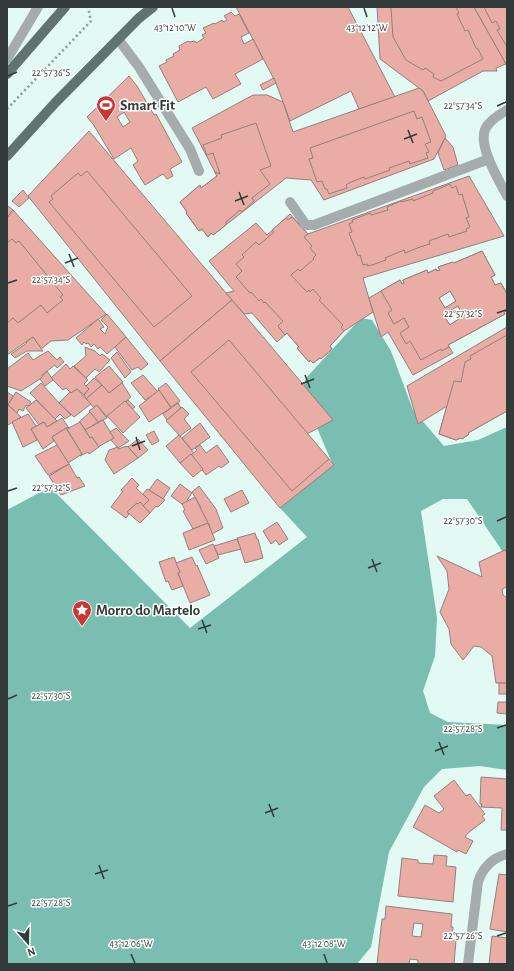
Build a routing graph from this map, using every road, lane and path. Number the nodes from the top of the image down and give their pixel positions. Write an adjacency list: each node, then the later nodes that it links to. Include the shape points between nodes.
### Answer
1 (38, 7): 8 (street)
2 (65, 7): 9 (main road)
3 (88, 7): 10 (path, via 91,21)
4 (142, 7): 6 (main road)
5 (153, 7): 6 (main road)
6 (139, 18): 7 (main road)
7 (118, 39): 12 (main road); 14 (street, via 139,67 190,149)
8 (7, 59)
9 (7, 74)
10 (7, 109)
11 (507, 110): 13 (street, via 492,120 483,134)
12 (7, 156)
13 (489, 159): 15 (street); 16 (street, via 314,225 306,225)
14 (199, 171)
15 (507, 196)
16 (290, 202)
17 (507, 854): 18 (street, via 497,857 482,872 478,882)
18 (468, 964)

